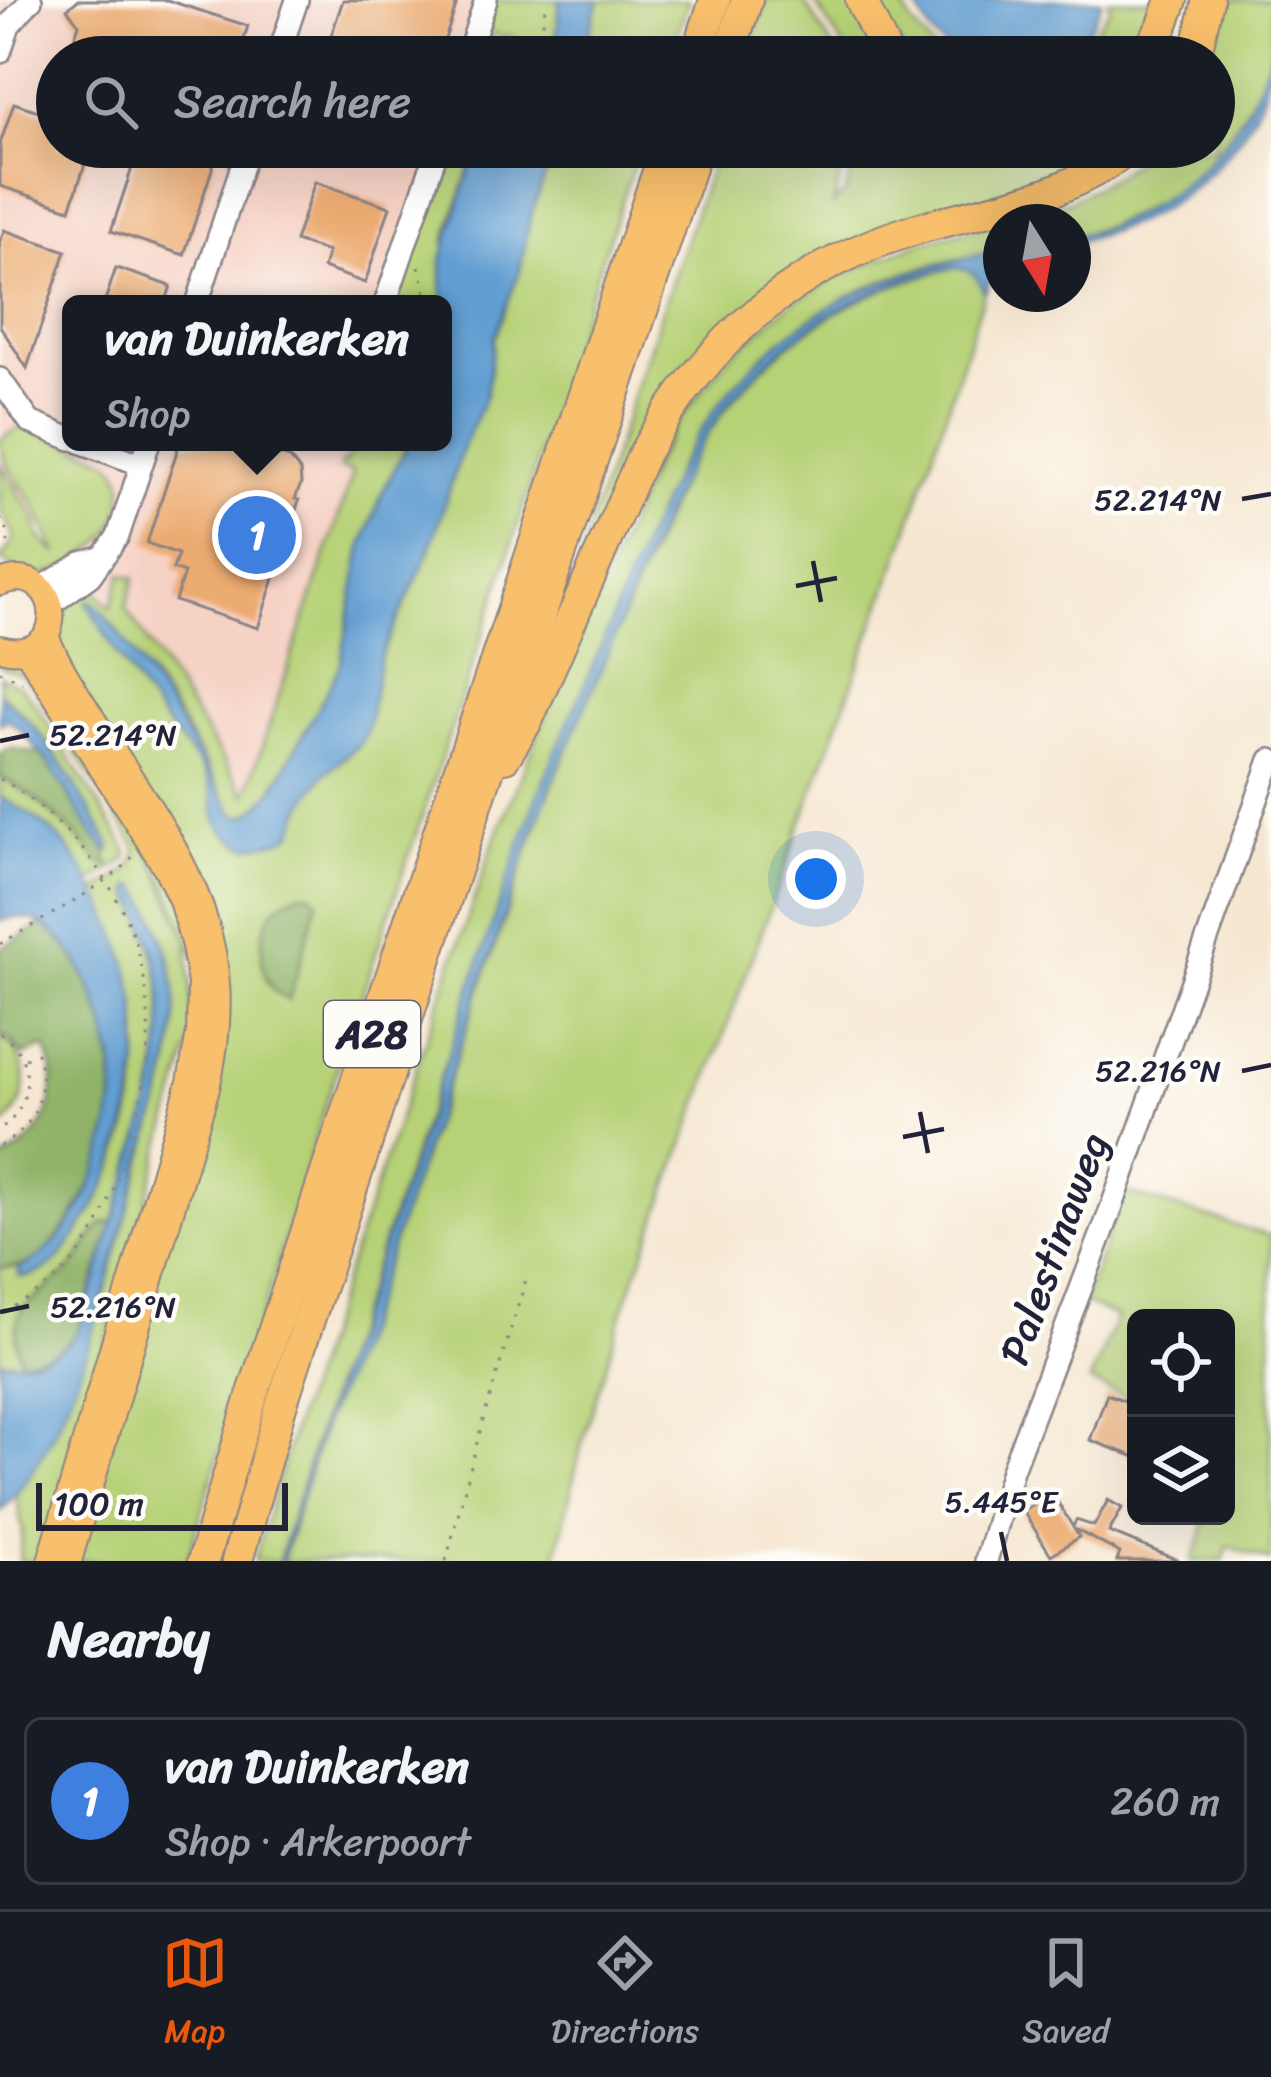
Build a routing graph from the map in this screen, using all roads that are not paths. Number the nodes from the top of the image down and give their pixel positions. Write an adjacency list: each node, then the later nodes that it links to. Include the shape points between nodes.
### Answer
1 (31, 0): 16 (street, via 9,25)
2 (297, 0): 9 (street)
3 (486, 0): 10 (street)
4 (715, 0): 11 (highway)
5 (747, 0): 12 (highway)
6 (861, 0): 13 (highway)
7 (1172, 0): 14 (highway)
8 (1208, 0): 15 (highway)
9 (285, 36)
10 (474, 36)
11 (703, 36)
12 (735, 36)
13 (878, 36)
14 (1157, 36)
15 (1200, 36)
16 (0, 52)
17 (241, 168): 22 (street)
18 (431, 168): 23 (street)
19 (659, 168): 36 (highway, A28)
20 (691, 168): 33 (highway, A28)
21 (1101, 168): 33 (highway, A28, via 1067,187 836,261 782,292 718,348 644,453 527,721)
22 (199, 295)
23 (389, 295)
24 (0, 379): 25 (street, via 30,422)
25 (62, 435)
26 (105, 451): 28 (street)
27 (145, 451): 28 (street)
28 (140, 464): 30 (street, via 118,536 90,576)
29 (3, 577): 30 (main road)
30 (46, 596): 31 (main road, via 51,626)
31 (24, 645): 34 (main road, via 172,879 192,934 200,996 190,1082); 35 (main road, via 68,679 193,883 209,930 218,1003 207,1088)
32 (1271, 760): 38 (street, Palestinaweg, via 1012,1470)
33 (477, 804): 37 (highway, A28)
34 (50, 1561)
35 (69, 1561)
36 (203, 1561)
37 (237, 1561)
38 (986, 1561)

